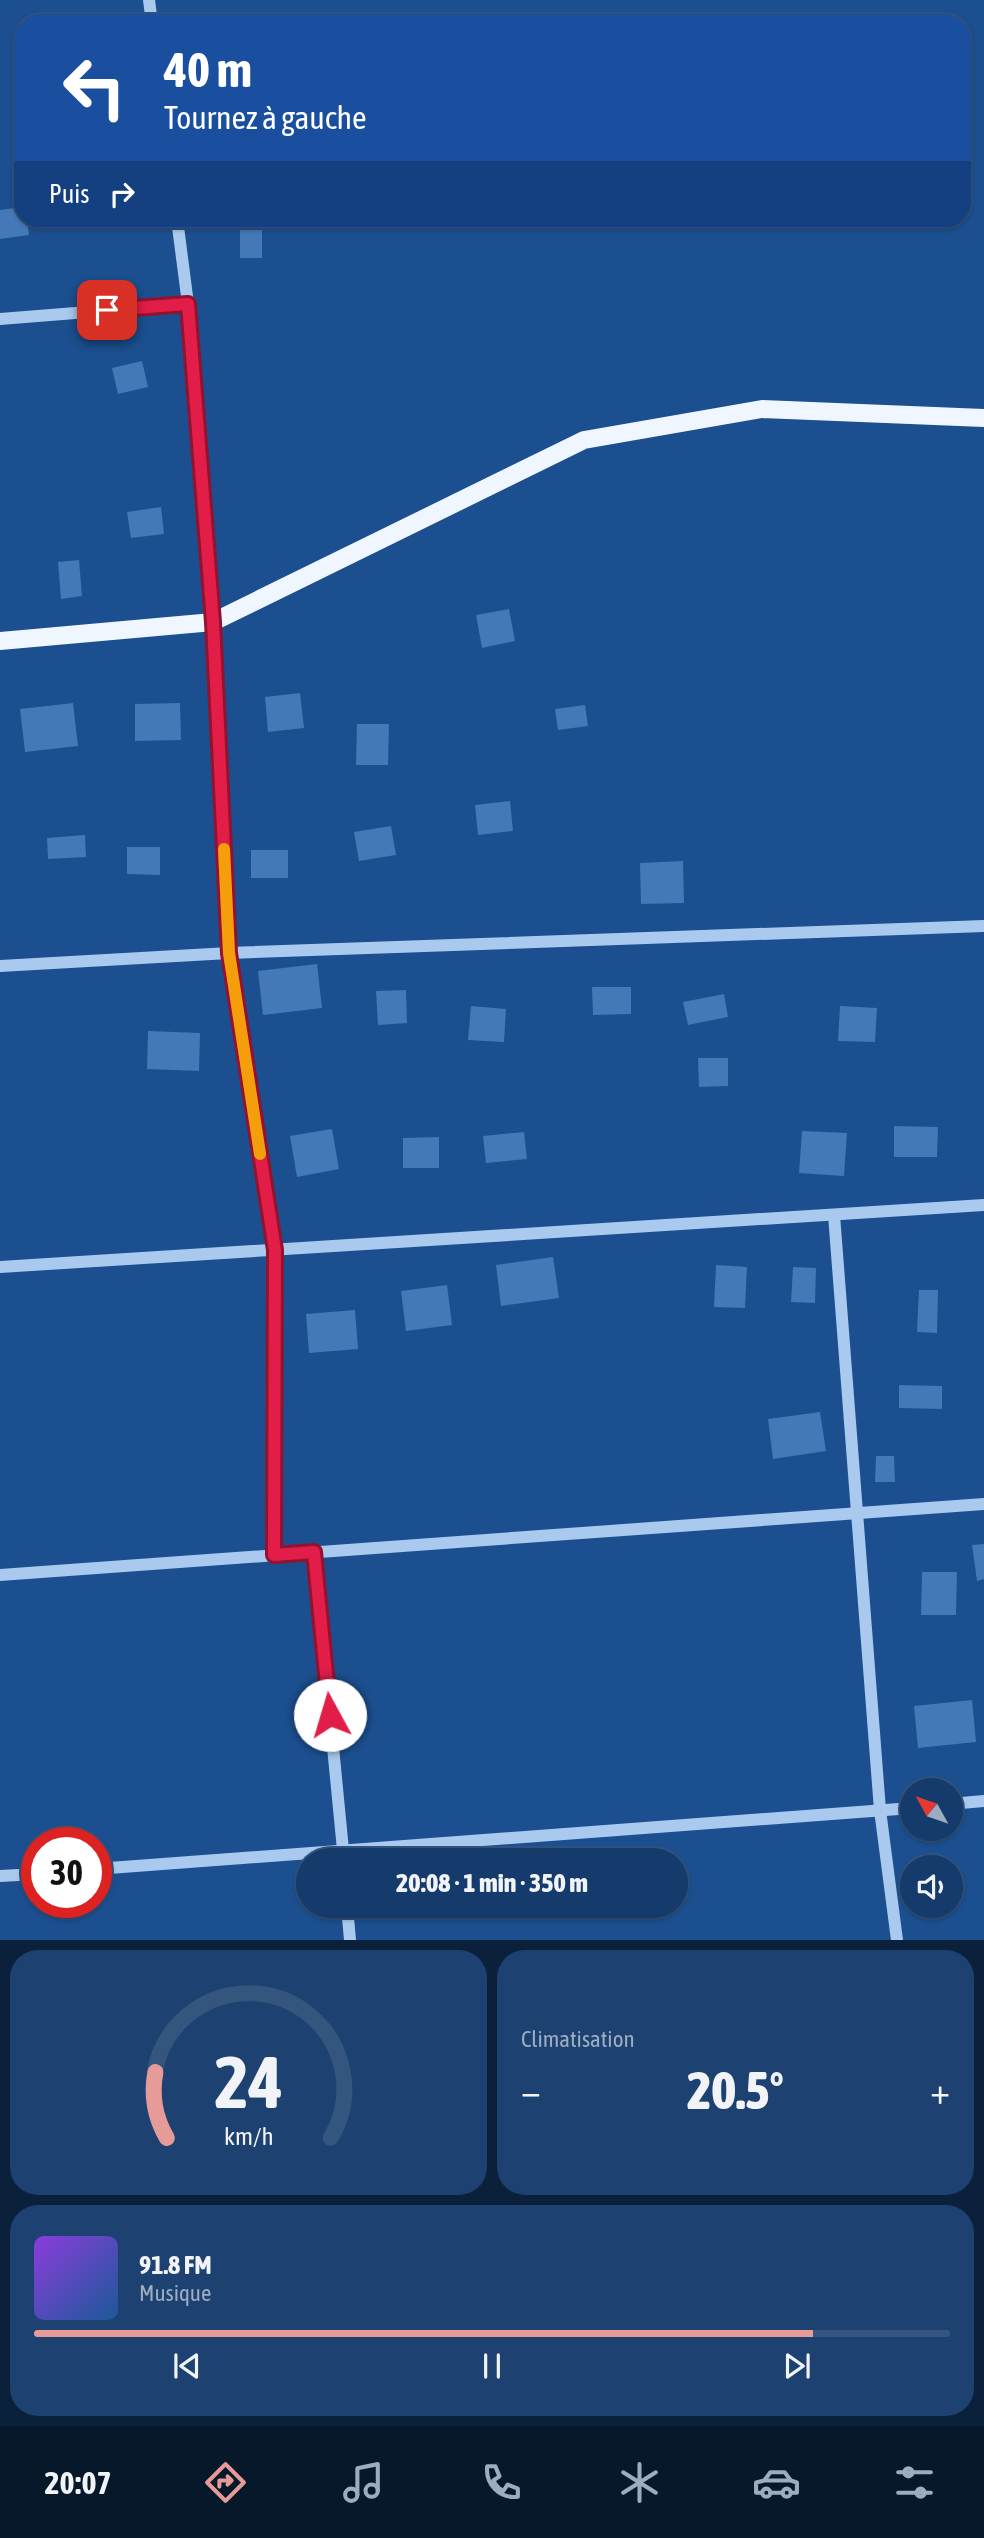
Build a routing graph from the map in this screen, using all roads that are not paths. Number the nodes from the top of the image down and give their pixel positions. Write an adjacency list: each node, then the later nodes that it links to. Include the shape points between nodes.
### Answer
1 (178, 228): 2 (street)
2 (188, 304): 3 (street); 5 (street)
3 (0, 319)
4 (984, 418): 5 (main road, via 762,409 584,440)
5 (213, 622): 6 (main road); 8 (street)
6 (0, 641)
7 (984, 926): 8 (street)
8 (229, 953): 9 (street); 12 (street)
9 (0, 966)
10 (984, 1205): 11 (street)
11 (834, 1214): 12 (street); 15 (street)
12 (275, 1250): 13 (street); 17 (street)
13 (0, 1267)
14 (984, 1504): 15 (street)
15 (856, 1513): 16 (street); 22 (street)
16 (314, 1552): 17 (street); 23 (street)
17 (274, 1555): 18 (street)
18 (0, 1575)
19 (984, 1801): 20 (street)
20 (963, 1803)
21 (900, 1809): 22 (street)
22 (880, 1810): 24 (street); 31 (street)
23 (343, 1848)
24 (437, 1848)
25 (296, 1859): 26 (street)
26 (112, 1868)
27 (21, 1875): 28 (street)
28 (0, 1877)
29 (348, 1918): 30 (street)
30 (350, 1940)
31 (897, 1940)

